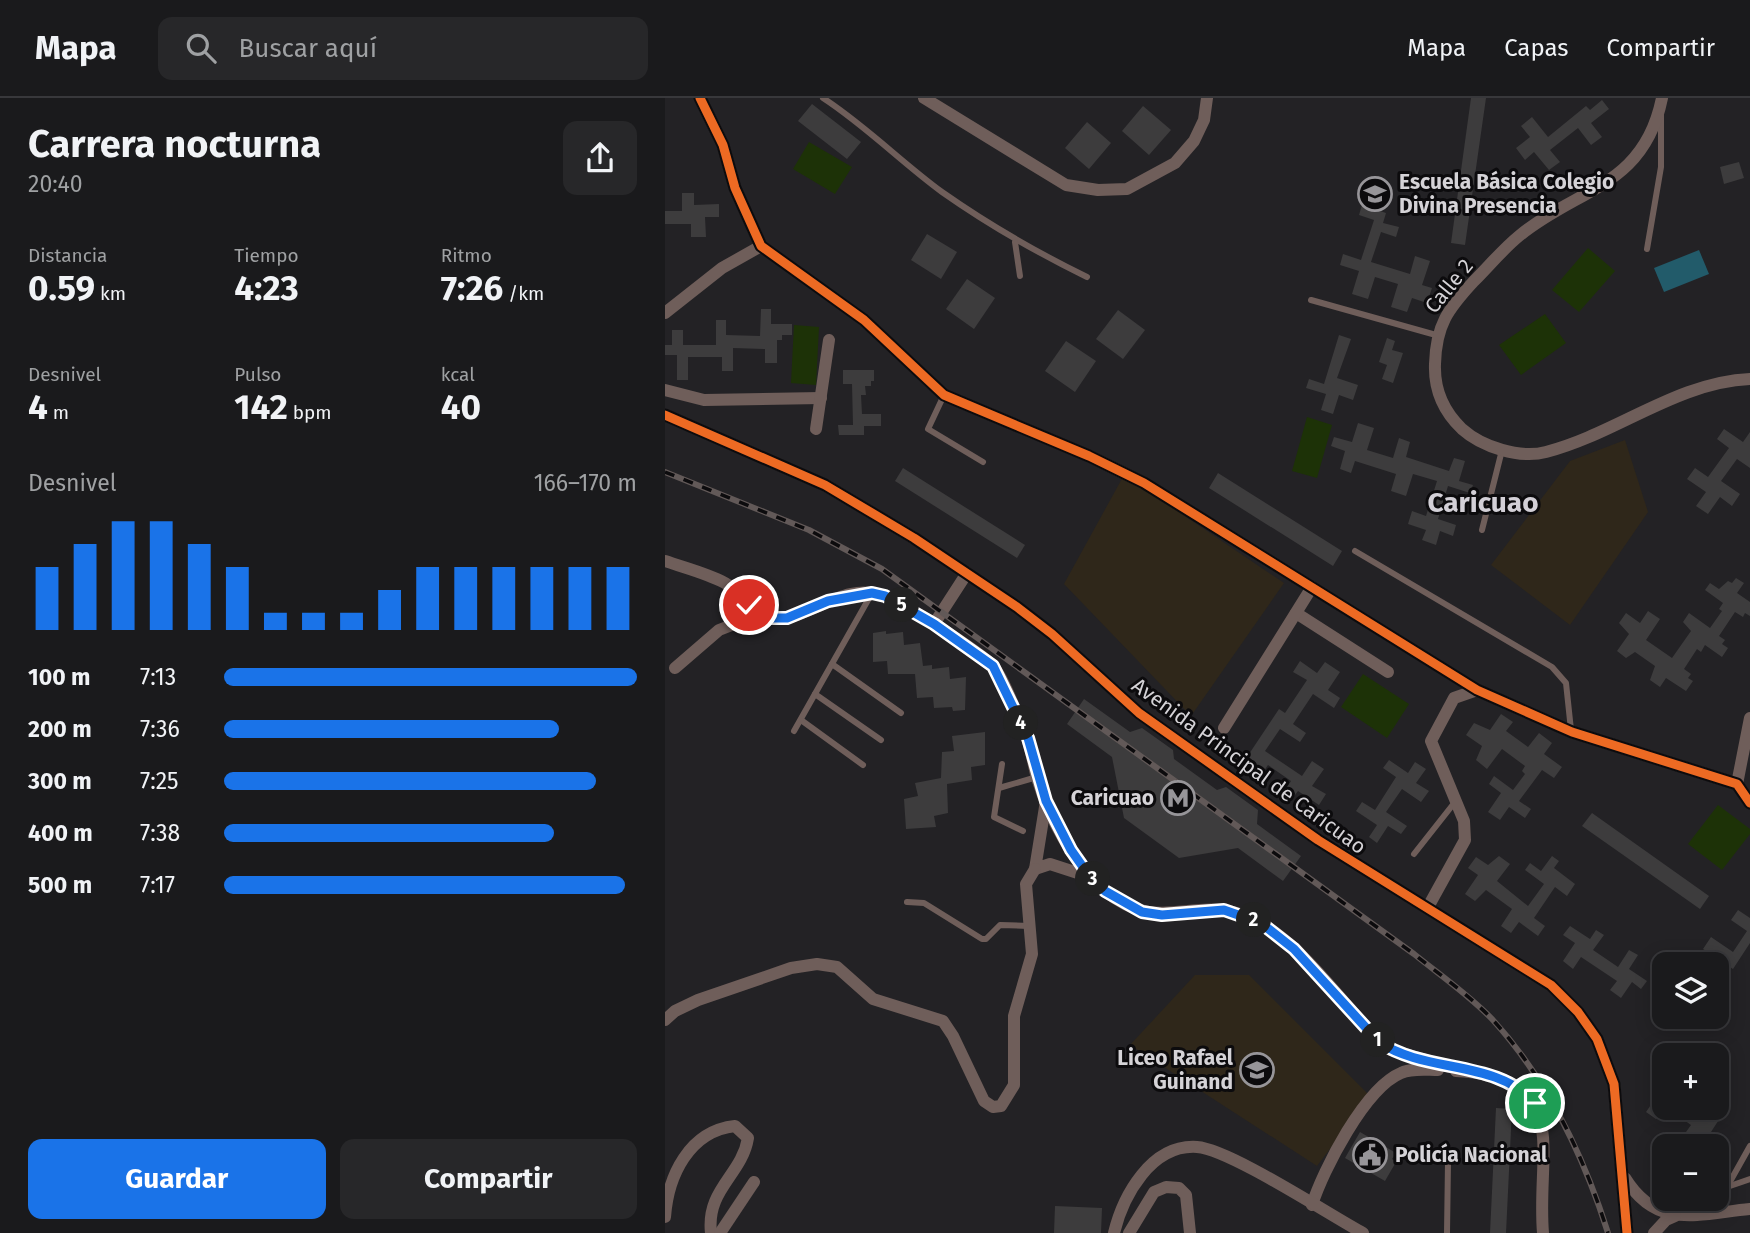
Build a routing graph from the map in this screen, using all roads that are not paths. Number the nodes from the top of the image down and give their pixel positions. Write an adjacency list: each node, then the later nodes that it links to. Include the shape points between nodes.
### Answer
1 (700, 98): 7 (street)
2 (823, 98): 6 (lane)
3 (924, 98): 4 (street, via 1066,185 1098,190 1127,189 1175,163 1194,141)
4 (1207, 98)
5 (1662, 98): 8 (lane, via 1661,167); 13 (street, Calle 2, via 1657,122 1642,149 1612,180 1520,235 1457,299)
6 (1015, 242): 9 (lane); 10 (lane)
7 (761, 246): 12 (street, via 722,268); 17 (street, via 864,320)
8 (1647, 249)
9 (1020, 276)
10 (1087, 277)
11 (1311, 300): 13 (lane)
12 (665, 313)
13 (1436, 335): 21 (street, Calle 2, via 1436,393 1471,437)
14 (829, 340): 18 (street)
15 (1750, 379): 21 (street, Calle 2, via 1705,386 1544,453)
16 (665, 390): 18 (street, via 704,400)
17 (944, 395): 22 (lane, via 928,429); 27 (street, via 1144,483)
18 (821, 398): 20 (street)
19 (665, 415): 26 (street, Avenida Principal de Caricuao, via 825,485)
20 (816, 429)
21 (1503, 450): 23 (lane)
22 (983, 462)
23 (1482, 530)
24 (1355, 551): 42 (lane, via 1552,667 1566,683)
25 (665, 561): 30 (street, via 728,585)
26 (967, 573): 31 (street); 57 (street, Avenida Principal de Caricuao, via 1052,634 1139,713 1318,840)
27 (1312, 587): 29 (street); 35 (street)
28 (872, 593): 30 (street, via 828,601 787,618); 31 (street); 32 (lane)
29 (1296, 613): 34 (street); 40 (street)
30 (759, 614): 33 (street, via 719,630)
31 (934, 624): 46 (street, via 993,666 1028,738)
32 (832, 664): 36 (lane); 37 (lane)
33 (675, 668)
34 (1388, 672)
35 (1477, 690): 42 (street); 50 (street, via 1460,694 1450,703 1431,741)
36 (815, 694): 39 (lane); 43 (lane)
37 (901, 713)
38 (1750, 718): 47 (street)
39 (801, 720): 41 (lane); 45 (lane)
40 (1224, 728)
41 (794, 731)
42 (1572, 732): 47 (street)
43 (881, 740)
44 (1002, 764): 48 (lane)
45 (863, 765)
46 (1037, 777): 48 (lane); 49 (street)
47 (1737, 784): 51 (street)
48 (999, 788): 52 (lane, via 993,817)
49 (1046, 801): 54 (street); 55 (street)
50 (1455, 802): 53 (lane); 57 (street, via 1464,821 1465,840)
51 (1750, 803)
52 (1023, 831)
53 (1414, 854)
54 (1035, 869): 55 (street, via 1050,864); 58 (street, via 1026,884)
55 (1090, 877): 60 (street, via 1119,901 1142,912 1224,910 1261,923 1294,949 1379,1042 1391,1050)
56 (907, 902): 58 (lane, via 924,903 982,939 1000,925)
57 (1428, 907): 63 (street, Avenida Principal de Caricuao, via 1551,985 1584,1019 1597,1039 1613,1084)
58 (1031, 926): 59 (street, via 1032,954 1014,1016 1014,1085 1001,1106 984,1101 943,1021 873,999 837,967 791,968 698,1000)
59 (665, 1020)
60 (1464, 1071): 68 (street, via 1417,1069 1386,1083 1333,1153); 81 (street, via 1499,1076 1535,1103 1544,1134)
61 (1750, 1146): 66 (lane)
62 (1448, 1162): 80 (lane)
63 (1623, 1174): 72 (street, via 1650,1207); 82 (street, Avenida Principal de Caricuao)
64 (1750, 1179): 67 (lane)
65 (754, 1182): 75 (street)
66 (1729, 1183)
67 (1729, 1186)
68 (1313, 1205): 76 (street, via 1223,1154 1194,1146 1167,1154 1136,1180); 79 (street)
69 (1750, 1209): 71 (street)
70 (1725, 1211): 72 (street)
71 (1729, 1211)
72 (1675, 1216): 83 (street)
73 (665, 1217): 74 (street, via 666,1196 687,1152 720,1128 734,1126 748,1139 746,1149 715,1198)
74 (711, 1233)
75 (720, 1233)
76 (1114, 1233)
77 (1129, 1233): 78 (street, via 1154,1192 1166,1187 1179,1188 1186,1195)
78 (1190, 1233)
79 (1363, 1233)
80 (1447, 1233)
81 (1543, 1233)
82 (1627, 1233)
83 (1654, 1233)

